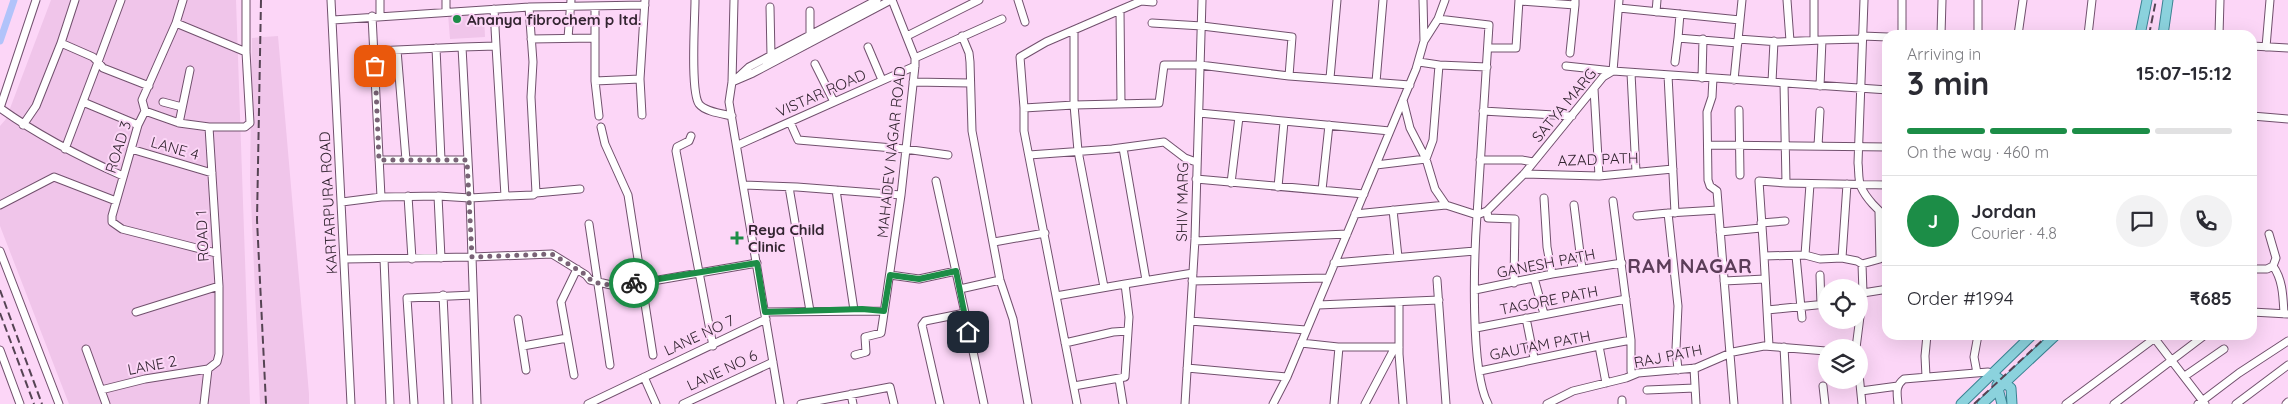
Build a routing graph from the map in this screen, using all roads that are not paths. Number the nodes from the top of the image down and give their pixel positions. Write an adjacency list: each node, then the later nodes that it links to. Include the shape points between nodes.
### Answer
1 (36, 0): 138 (street)
2 (76, 0): 84 (street)
3 (121, 0): 98 (street)
4 (183, 0): 57 (street, ROAD 3)
5 (246, 0): 95 (street)
6 (331, 0): 53 (street, KARTARPURA ROAD)
7 (380, 0): 51 (street)
8 (446, 0): 47 (street)
9 (695, 0): 147 (street, via 695,87 699,104)
10 (734, 0): 119 (street)
11 (877, 0): 69 (street)
12 (892, 0): 70 (street, MAHADEV NAGAR ROAD); 119 (street)
13 (979, 0): 70 (street)
14 (1018, 0): 56 (street)
15 (1202, 0): 59 (street, SHIV MARG)
16 (1337, 0): 112 (street)
17 (1383, 0): 121 (street)
18 (1423, 0): 80 (street)
19 (1445, 0): 54 (street)
20 (1620, 0): 43 (street)
21 (1657, 0): 48 (street)
22 (1742, 0): 55 (street)
23 (1788, 0): 83 (street)
24 (1814, 0): 79 (street)
25 (1864, 0): 76 (street)
26 (1902, 0): 61 (street)
27 (1942, 0): 62 (street)
28 (1978, 0): 63 (street)
29 (2023, 0): 64 (street)
30 (2092, 0): 65 (street)
31 (2147, 0): 66 (main road)
32 (2168, 0): 67 (main road)
33 (2220, 0): 68 (street)
34 (2270, 0): 89 (street)
35 (1519, 1): 38 (street); 91 (street, via 1516,48)
36 (645, 2): 40 (street); 115 (street)
37 (1153, 2): 46 (street, via 1141,1)
38 (1575, 2): 96 (street)
39 (570, 3): 40 (street); 41 (street); 73 (street)
40 (594, 6): 74 (street)
41 (529, 7): 44 (street); 77 (street)
42 (770, 7): 97 (street)
43 (1619, 8): 48 (street); 108 (street)
44 (494, 9): 47 (street); 85 (street)
45 (810, 10): 69 (street)
46 (1120, 10): 60 (street); 136 (street)
47 (446, 12): 51 (street)
48 (1656, 12): 49 (street)
49 (1680, 14): 55 (street); 75 (street)
50 (372, 16): 51 (street); 53 (street); 94 (street)
51 (380, 16)
52 (1002, 19): 71 (street, VISTAR ROAD)
53 (333, 20): 217 (street, KARTARPURA ROAD)
54 (1438, 20): 80 (street); 91 (street, via 1489,25)
55 (1740, 20): 81 (street)
56 (1025, 22)
57 (176, 23): 95 (street); 126 (street, ROAD 3)
58 (1152, 23): 59 (street)
59 (1202, 26): 103 (street, SHIV MARG); 111 (street, via 1292,38)
60 (1074, 30): 135 (street); 139 (street, via 1020,57)
61 (1902, 30)
62 (1941, 30)
63 (1978, 30)
64 (2019, 30)
65 (2089, 30)
66 (2141, 30)
67 (2164, 30)
68 (2219, 30)
69 (810, 35): 97 (street)
70 (907, 36): 99 (street, MAHADEV NAGAR ROAD)
71 (962, 36): 99 (street, VISTAR ROAD); 123 (street, via 969,53)
72 (1882, 37): 76 (street)
73 (568, 38): 74 (street); 77 (street)
74 (595, 38): 118 (street)
75 (1678, 38): 78 (street); 101 (street)
76 (1862, 38): 79 (street); 128 (street)
77 (531, 39): 206 (street)
78 (1703, 40): 81 (street); 113 (street)
79 (1818, 40): 83 (street); 127 (street)
80 (1424, 41): 100 (street)
81 (1738, 41): 82 (street); 117 (street)
82 (1774, 41): 83 (street); 122 (street)
83 (1790, 41)
84 (61, 43): 98 (street, via 93,56); 155 (street, via 36,106)
85 (496, 46): 87 (street); 211 (street)
86 (2257, 46): 89 (street)
87 (462, 47): 90 (street); 180 (street)
88 (868, 47): 116 (street)
89 (2266, 47): 92 (street)
90 (436, 48): 93 (street); 179 (street)
91 (1489, 48): 106 (street)
92 (2288, 48)
93 (396, 50): 94 (street); 178 (street)
94 (374, 51): 177 (street)
95 (246, 52): 158 (street, via 250,123 245,127)
96 (1570, 53)
97 (770, 56): 119 (street, via 749,67)
98 (98, 62): 126 (street, via 102,68); 132 (street)
99 (915, 62): 116 (street, VISTAR ROAD); 120 (street, MAHADEV NAGAR ROAD)
100 (1419, 62): 104 (street); 125 (street)
101 (1675, 62)
102 (815, 64): 134 (street)
103 (1200, 66): 111 (street); 136 (street, via 1164,65 1160,103); 144 (street, SHIV MARG)
104 (1439, 66): 106 (street); 176 (street, via 1433,140)
105 (1566, 66): 108 (street)
106 (1487, 67): 142 (street)
107 (190, 70): 137 (street)
108 (1613, 71): 109 (street, SATYA MARG); 129 (street, SATYA MARG, via 1602,77)
109 (1630, 73): 110 (street, SATYA MARG); 186 (street)
110 (1668, 75): 113 (street, SATYA MARG); 185 (street)
111 (1290, 76): 112 (street)
112 (1330, 78): 121 (street)
113 (1702, 78): 114 (street, SATYA MARG)
114 (1713, 78): 117 (street, SATYA MARG); 163 (street)
115 (640, 79): 118 (street); 145 (street)
116 (882, 80): 134 (street, VISTAR ROAD)
117 (1734, 80): 122 (street, SATYA MARG)
118 (595, 81): 146 (street)
119 (732, 82): 147 (street, via 729,102)
120 (913, 82): 123 (street); 172 (street, MAHADEV NAGAR ROAD)
121 (1376, 82): 125 (street)
122 (1772, 82): 124 (street, SATYA MARG)
123 (970, 83): 238 (street, via 972,131)
124 (1784, 83): 127 (street, SATYA MARG); 165 (street)
125 (1410, 85): 131 (street)
126 (149, 86): 141 (street, ROAD 3, via 142,100)
127 (1820, 86): 128 (street, SATYA MARG)
128 (1861, 88): 130 (street, SATYA MARG); 167 (street)
129 (1594, 89): 148 (street, SATYA MARG); 191 (street)
130 (1882, 90)
131 (1403, 100): 160 (street); 176 (street, via 1410,128)
132 (83, 102): 156 (street); 170 (street)
133 (163, 102): 137 (street)
134 (834, 102): 152 (street, VISTAR ROAD)
135 (1074, 104): 136 (street); 139 (street); 173 (street)
136 (1121, 104)
137 (182, 107): 154 (street)
138 (0, 108): 155 (street)
139 (1024, 108): 174 (street)
140 (1739, 110): 164 (street)
141 (145, 111): 154 (street); 156 (street, ROAD 3)
142 (1483, 111): 148 (street); 181 (street)
143 (1820, 111): 166 (street)
144 (1199, 113): 150 (street); 182 (street, SHIV MARG)
145 (642, 114)
146 (599, 116)
147 (732, 116): 162 (street)
148 (1572, 116): 183 (street, SATYA MARG)
149 (2257, 116): 151 (street)
150 (1239, 117): 153 (street); 194 (street)
151 (2288, 119)
152 (790, 122): 162 (street, VISTAR ROAD); 172 (street, via 798,140)
153 (1284, 122): 157 (street); 202 (street)
154 (179, 123): 158 (street)
155 (23, 125): 170 (street)
156 (138, 125): 171 (street, ROAD 3)
157 (1329, 125): 160 (street); 205 (street)
158 (209, 127): 187 (street, ROAD 1)
159 (600, 127): 277 (street, via 628,195)
160 (1390, 131): 184 (street)
161 (691, 136): 262 (street, via 676,151)
162 (738, 145): 199 (street)
163 (1708, 145): 164 (street); 222 (street, via 1708,180 1717,192)
164 (1739, 145): 165 (street); 189 (street)
165 (1786, 145): 166 (street); 195 (street)
166 (1818, 146): 167 (street)
167 (1859, 147): 168 (street); 198 (street)
168 (1882, 147)
169 (1123, 148): 173 (street); 182 (street, via 1164,142); 272 (street)
170 (65, 149): 190 (street)
171 (131, 150): 187 (street, LANE 4); 190 (street, ROAD 3)
172 (905, 150): 175 (street); 208 (street, MAHADEV NAGAR ROAD)
173 (1078, 151): 174 (street); 281 (street)
174 (1029, 154): 234 (street)
175 (948, 156)
176 (1426, 159): 184 (street); 220 (street, via 1435,189)
177 (379, 160): 178 (street); 212 (street)
178 (406, 160): 179 (street)
179 (441, 160): 180 (street)
180 (467, 160): 213 (street)
181 (1480, 160): 183 (street); 228 (street)
182 (1196, 162): 192 (street, SHIV MARG)
183 (1533, 162): 188 (street, SATYA MARG)
184 (1376, 166): 207 (street)
185 (1673, 169): 186 (street, AZAD PATH); 225 (street)
186 (1636, 172): 191 (street, AZAD PATH)
187 (212, 173): 241 (street, ROAD 1)
188 (1524, 174): 191 (street, AZAD PATH); 223 (street, SATYA MARG)
189 (1740, 175)
190 (123, 176): 215 (street, ROAD 3)
191 (1599, 176)
192 (1196, 179): 194 (street); 237 (street, SHIV MARG)
193 (936, 181): 260 (street)
194 (1231, 183): 202 (street)
195 (1786, 183): 196 (street); 232 (street, via 1759,181)
196 (1810, 184): 197 (street); 242 (street)
197 (1847, 184): 198 (street); 248 (street)
198 (1860, 184): 200 (street); 224 (street)
199 (744, 185): 201 (street); 252 (street)
200 (1882, 185)
201 (789, 187): 204 (street); 299 (street)
202 (1278, 187): 205 (street)
203 (580, 189): 206 (street)
204 (836, 190): 208 (street); 295 (street)
205 (1322, 190): 207 (street)
206 (536, 193): 211 (street)
207 (1364, 194): 226 (street)
208 (901, 195): 264 (street, MAHADEV NAGAR ROAD)
209 (408, 196): 210 (street); 212 (street); 251 (street)
210 (438, 196): 213 (street); 247 (street)
211 (505, 196): 213 (street)
212 (381, 197): 217 (street)
213 (470, 198): 245 (street)
214 (1544, 198): 263 (street)
215 (116, 201): 219 (street, via 54,177); 241 (street, ROAD 3, via 112,216 115,226)
216 (1613, 201): 254 (street)
217 (342, 202): 249 (street, KARTARPURA ROAD)
218 (1574, 204): 257 (street)
219 (0, 205)
220 (1446, 205): 221 (street); 228 (street)
221 (1393, 210): 226 (street); 246 (street)
222 (1718, 210): 225 (street); 233 (street)
223 (1487, 211): 228 (street, SATYA MARG); 278 (street, via 1488,218 1515,219)
224 (1879, 212): 227 (street); 255 (street, via 1880,260)
225 (1671, 213): 229 (street); 348 (street, via 1678,306)
226 (1355, 214): 235 (street)
227 (1882, 214)
228 (1476, 215): 239 (street)
229 (1637, 216)
230 (1785, 221): 232 (street)
231 (589, 224): 276 (street)
232 (1761, 226): 233 (street); 243 (street)
233 (1720, 232): 275 (street)
234 (1045, 233): 238 (street); 288 (street)
235 (1347, 234): 237 (street); 253 (street)
236 (2269, 234): 256 (street, via 2276,258)
237 (1195, 241): 261 (street, SHIV MARG)
238 (994, 242): 271 (street)
239 (1475, 250): 246 (street); 283 (street)
240 (0, 251): 370 (street)
241 (216, 252): 280 (street, ROAD 1)
242 (1804, 255): 244 (street); 248 (street, via 1820,259)
243 (1764, 256): 244 (street); 268 (street)
244 (1796, 256): 294 (street)
245 (472, 257): 247 (street); 259 (street, via 552,254); 287 (street)
246 (1398, 257): 253 (street)
247 (441, 258): 251 (street)
248 (1842, 258): 255 (street)
249 (345, 259): 250 (street); 373 (street, KARTARPURA ROAD)
250 (384, 259): 251 (street); 374 (street)
251 (412, 259)
252 (757, 263): 262 (street); 304 (street)
253 (1334, 263): 266 (street)
254 (1622, 263): 257 (street, GANESH PATH); 289 (street)
255 (1862, 264): 270 (street)
256 (2274, 266): 258 (street); 303 (street)
257 (1582, 269): 263 (street, GANESH PATH)
258 (2257, 269)
259 (577, 270): 276 (street); 312 (street, via 561,302)
260 (956, 271): 264 (street, via 919,279); 282 (street)
261 (1193, 273): 272 (street); 274 (street, SHIV MARG)
262 (699, 274): 277 (street); 325 (street)
263 (1552, 274): 267 (street, GANESH PATH)
264 (890, 275): 297 (street, MAHADEV NAGAR ROAD)
265 (1820, 275): 269 (street)
266 (1328, 278): 274 (street); 292 (street)
267 (1534, 278): 278 (street, GANESH PATH); 302 (street)
268 (1765, 279): 275 (street); 296 (street)
269 (1821, 279)
270 (1863, 279)
271 (1000, 280): 282 (street); 387 (street, via 1013,319)
272 (1146, 280): 279 (street)
273 (1438, 280): 290 (street)
274 (1192, 281): 308 (street, SHIV MARG)
275 (1724, 281): 335 (street)
276 (597, 283): 277 (street); 341 (street)
277 (641, 283): 336 (street)
278 (1514, 283): 283 (street, GANESH PATH)
279 (1125, 284): 281 (street); 311 (street)
280 (219, 286): 298 (street); 345 (street, ROAD 1, via 219,354 217,362)
281 (1104, 287): 288 (street)
282 (960, 289): 301 (street)
283 (1475, 290): 309 (street)
284 (1882, 290): 285 (street)
285 (1868, 292)
286 (443, 295): 287 (street); 375 (street, via 407,298); 376 (street)
287 (473, 295): 377 (street)
288 (1056, 296): 322 (street)
289 (1626, 299): 302 (street, TAGORE PATH); 313 (street)
290 (1439, 300): 291 (street); 395 (street)
291 (1399, 303): 292 (street); 329 (street)
292 (1318, 305): 310 (street)
293 (1818, 305): 294 (street)
294 (1801, 306): 296 (street); 306 (street)
295 (854, 310): 297 (street); 299 (street)
296 (1766, 310): 327 (street)
297 (884, 311): 337 (street, MAHADEV NAGAR ROAD, via 881,333 865,337 866,352)
298 (136, 312)
299 (810, 312): 304 (street)
300 (2257, 312): 303 (street)
301 (964, 313): 385 (street, via 922,325); 386 (street)
302 (1544, 314): 305 (street, TAGORE PATH)
303 (2286, 314)
304 (765, 316): 325 (street, LANE NO 7); 340 (street)
305 (1526, 318): 309 (street, TAGORE PATH); 338 (street)
306 (1802, 318)
307 (518, 319): 324 (street)
308 (1190, 321): 310 (street); 343 (street, SHIV MARG)
309 (1476, 328): 349 (street)
310 (1306, 330): 323 (street)
311 (1128, 331): 322 (street); 357 (street, via 1125,377)
312 (567, 338): 324 (street); 352 (street)
313 (1631, 340): 326 (street); 347 (street)
314 (1927, 340): 353 (street)
315 (1977, 340): 350 (street, via 1974,357)
316 (2027, 340): 351 (main road)
317 (2051, 340): 361 (main road)
318 (2149, 340): 408 (street)
319 (2156, 340): 339 (street)
320 (2199, 340): 339 (street)
321 (2288, 341): 368 (street)
322 (1065, 343): 359 (street)
323 (1301, 343): 328 (street); 356 (street)
324 (522, 346): 346 (street)
325 (713, 346): 355 (street, LANE NO 7)
326 (1599, 346): 338 (street, GAUTAM PATH); 358 (street, GAUTAM PATH)
327 (1769, 346): 330 (street, RAJ PATH); 335 (street, RAJ PATH)
328 (1339, 347): 329 (street); 392 (street)
329 (1399, 347): 393 (street, via 1393,351); 394 (street)
330 (1784, 347): 332 (street, RAJ PATH); 400 (street)
331 (86, 349): 364 (street)
332 (1818, 349)
333 (2224, 349): 354 (street)
334 (0, 350): 369 (street)
335 (1730, 353): 344 (street, RAJ PATH); 399 (street)
336 (653, 355)
337 (855, 355)
338 (1534, 358): 349 (street, GAUTAM PATH)
339 (2173, 360): 354 (street); 409 (street)
340 (773, 362): 380 (street, LANE NO 6); 381 (street)
341 (610, 365)
342 (2288, 365): 410 (street)
343 (1187, 368): 356 (street); 390 (street, SHIV MARG)
344 (1694, 368): 348 (street, RAJ PATH); 362 (street)
345 (208, 369): 364 (street, LANE 2, via 145,378); 372 (street, ROAD 1)
346 (526, 370)
347 (1631, 370)
348 (1678, 370): 358 (street, RAJ PATH, via 1638,373)
349 (1480, 371): 396 (street)
350 (1977, 373): 351 (street); 353 (street)
351 (1993, 374): 361 (main road); 404 (main road)
352 (574, 375)
353 (1926, 376): 360 (street, via 1904,379)
354 (2184, 376): 368 (street)
355 (644, 377): 378 (street, LANE NO 7); 379 (street)
356 (1287, 377): 391 (street)
357 (1119, 379): 359 (street); 389 (street)
358 (1606, 383): 397 (street, RAJ PATH, via 1573,391)
359 (1074, 386): 388 (street)
360 (1898, 386): 366 (street); 403 (street)
361 (2002, 387): 405 (main road); 406 (main road); 407 (main road, via 2010,388)
362 (1696, 388): 365 (street); 398 (street)
363 (1823, 389): 401 (street)
364 (101, 390): 371 (street)
365 (1647, 390)
366 (1862, 391): 402 (street)
367 (851, 394): 382 (street); 383 (street); 384 (street, via 890,387)
368 (2202, 403)
369 (20, 404)
370 (59, 404)
371 (106, 404)
372 (204, 404)
373 (352, 404)
374 (390, 404)
375 (414, 404)
376 (448, 404)
377 (476, 404)
378 (588, 404)
379 (656, 404)
380 (683, 404)
381 (780, 404)
382 (801, 404)
383 (853, 404)
384 (894, 404)
385 (940, 404)
386 (984, 404)
387 (1028, 404)
388 (1077, 404)
389 (1123, 404)
390 (1185, 404)
391 (1273, 404)
392 (1334, 404)
393 (1365, 404)
394 (1403, 404)
395 (1446, 404)
396 (1488, 404)
397 (1547, 404)
398 (1696, 404)
399 (1734, 404)
400 (1786, 404)
401 (1825, 404)
402 (1862, 404)
403 (1898, 404)
404 (1961, 404)
405 (1982, 404)
406 (2002, 404)
407 (2012, 404)
408 (2066, 404)
409 (2114, 404)
410 (2236, 404)

